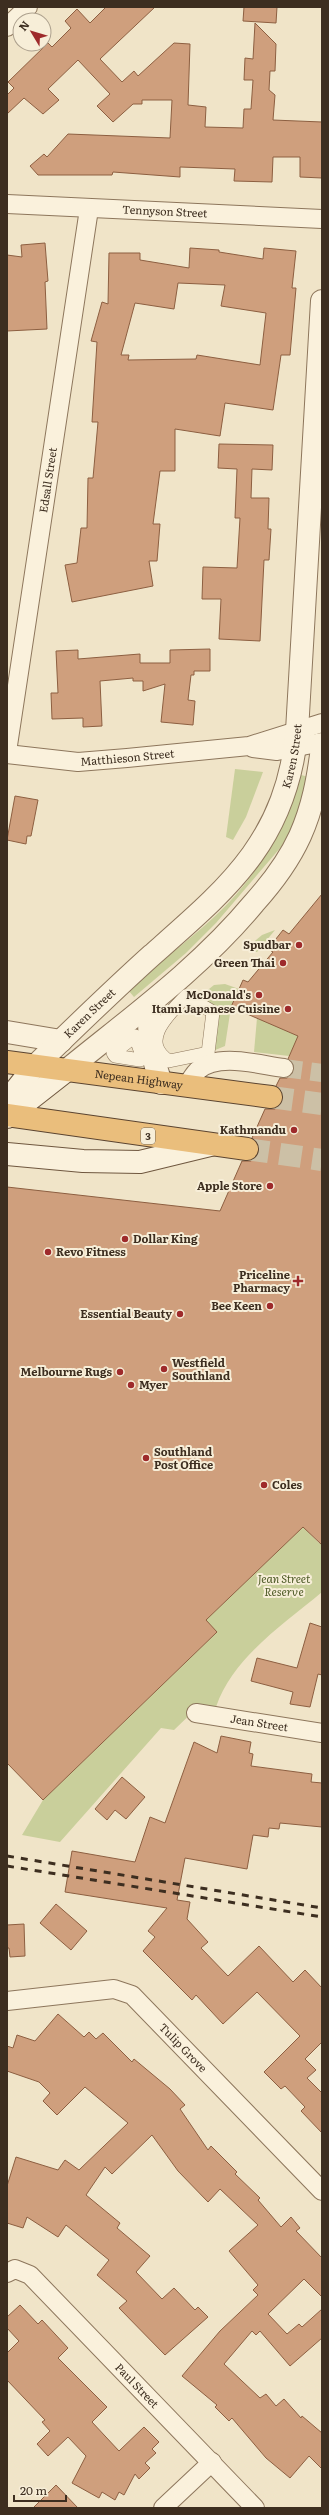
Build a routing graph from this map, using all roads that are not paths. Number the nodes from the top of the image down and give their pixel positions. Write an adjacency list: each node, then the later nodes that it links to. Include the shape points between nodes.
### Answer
1 (28, 7): 2 (street)
2 (7, 27)
3 (7, 204): 4 (street, Tennyson Street)
4 (89, 209): 5 (street, Tennyson Street); 11 (street, Edsall Street)
5 (322, 219)
6 (322, 306): 8 (street, Karen Street)
7 (322, 723): 8 (street, Matthieson Street)
8 (296, 740): 9 (street, Matthieson Street); 11 (street, Matthieson Street, via 263,751 249,746 78,762); 14 (street, Karen Street, via 292,768 278,809 258,846 239,873 200,914 151,956)
9 (322, 742)
10 (322, 748): 12 (street, via 312,806 300,837 284,864 228,935)
11 (7, 753)
12 (150, 1004): 19 (street); 20 (street, via 149,1045)
13 (7, 1032): 14 (street)
14 (61, 1041): 17 (street, Karen Street)
15 (208, 1053): 15 (street, via 175,1061 169,1061 158,1053 158,1028 186,996 214,1012)
16 (7, 1062): 17 (highway, Nepean Highway)
17 (35, 1066): 19 (highway, Nepean Highway); 23 (street, Karen Street)
18 (284, 1068): 21 (street, via 236,1062 212,1063 197,1071)
19 (67, 1070): 20 (highway, Nepean Highway); 23 (street)
20 (161, 1083): 21 (highway, Nepean Highway)
21 (186, 1087): 22 (highway, Nepean Highway)
22 (271, 1097)
23 (8, 1112): 24 (highway, 3)
24 (210, 1145): 25 (highway, 3); 26 (street, via 140,1162 83,1161)
25 (247, 1149)
26 (7, 1154)
27 (196, 1713): 28 (street, Jean Street)
28 (322, 1733)
29 (7, 2001): 30 (street, Tulip Grove, via 114,1989 132,1995)
30 (322, 2190)
31 (11, 2271): 32 (street, Paul Street, via 30,2274)
32 (212, 2462): 33 (street); 34 (street, Paul Street)
33 (163, 2508)
34 (255, 2508)

